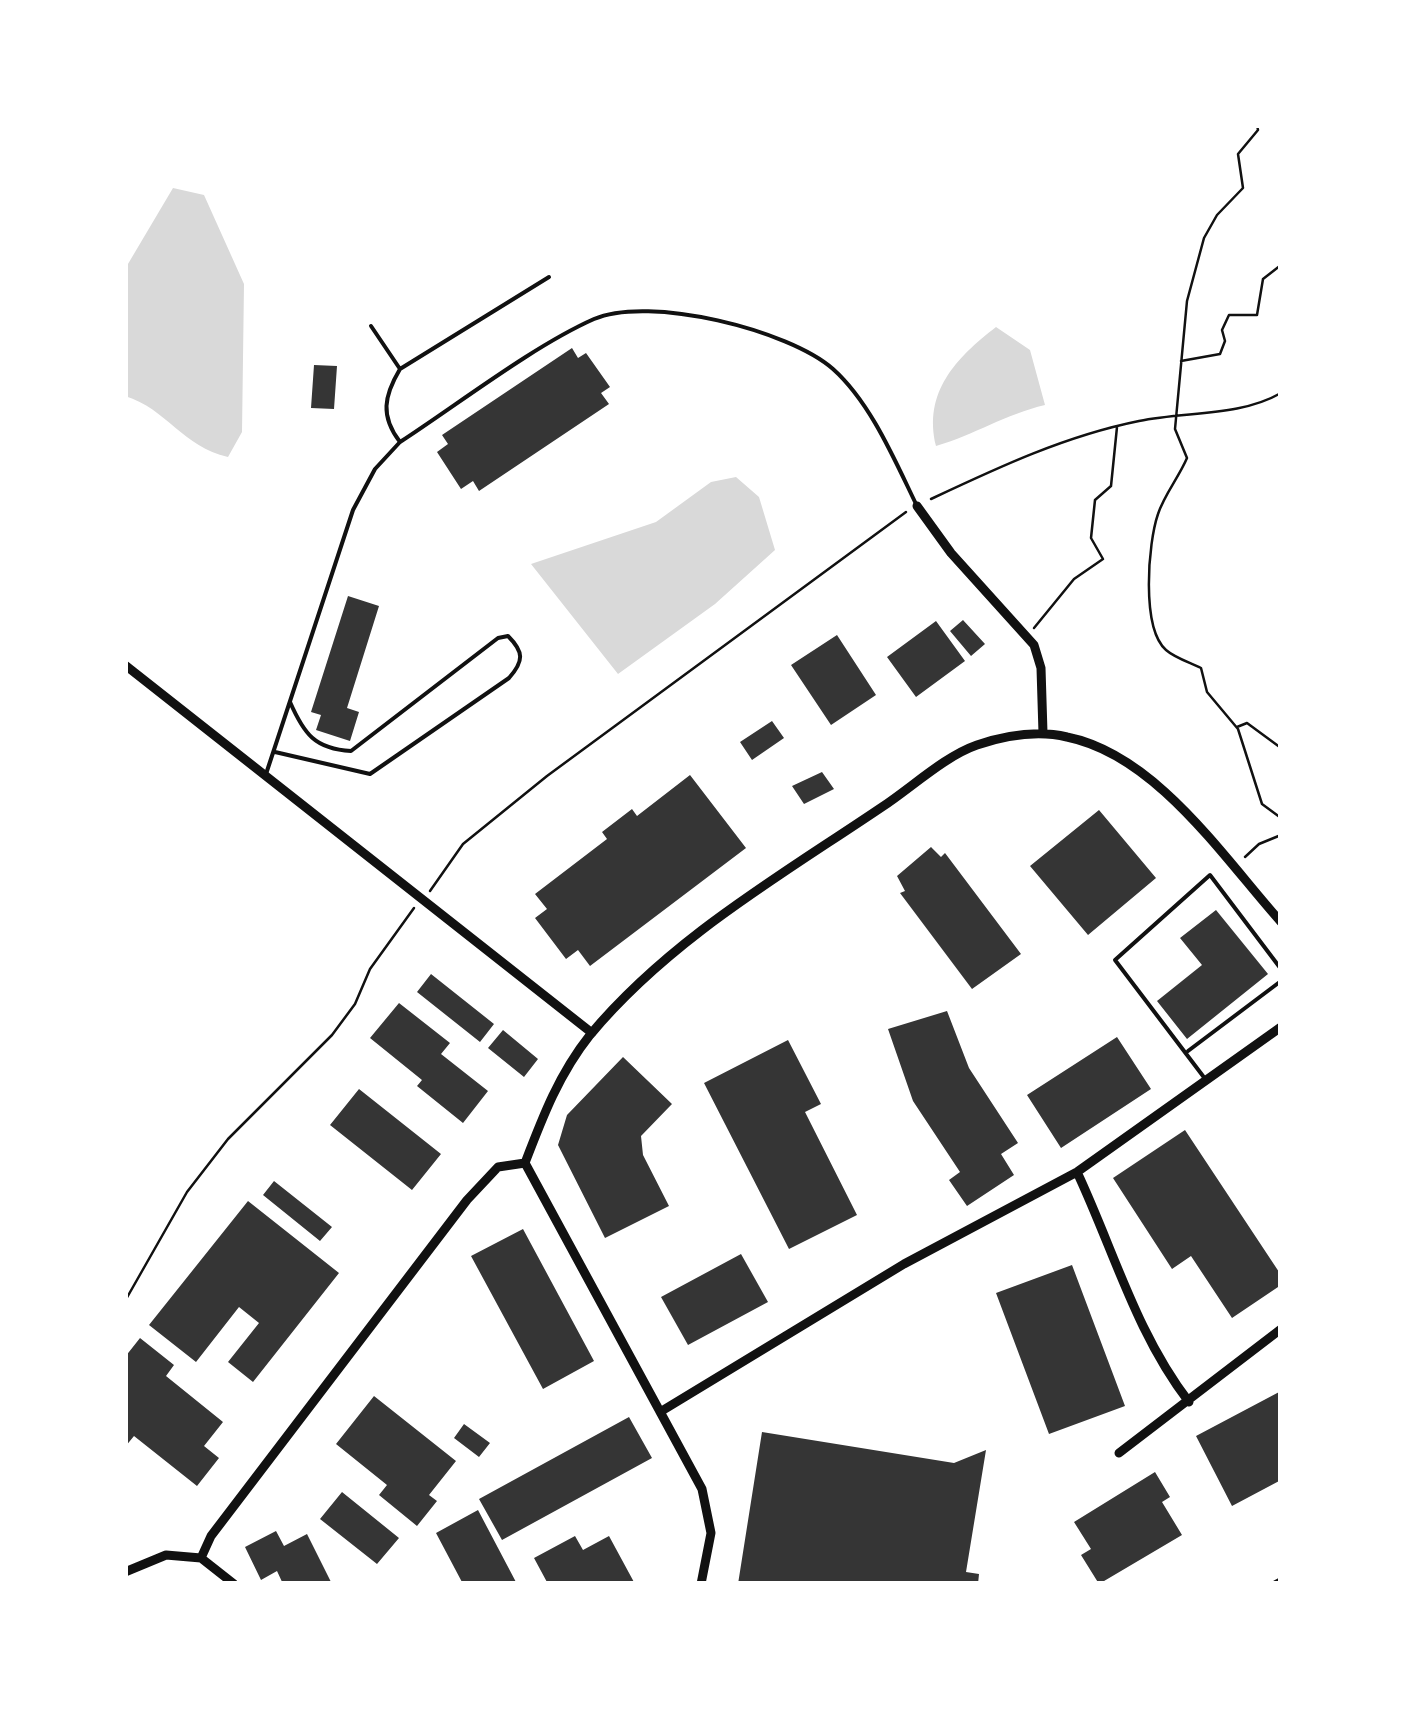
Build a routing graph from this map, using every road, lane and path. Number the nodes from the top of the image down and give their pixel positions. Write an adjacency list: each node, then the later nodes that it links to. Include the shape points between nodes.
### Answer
1 (1257, 125): 5 (path, via 1238,154 1243,188 1204,238)
2 (1281, 265): 5 (path, via 1263,279 1257,314 1229,315 1220,354)
3 (549, 278): 6 (lane)
4 (371, 326): 6 (lane)
5 (1180, 362): 8 (path)
6 (400, 369): 10 (lane, via 386,392 385,414)
7 (1281, 393): 8 (path, via 1240,408)
8 (1178, 416): 9 (path); 15 (path, via 1175,429 1187,458 1158,510 1150,545 1151,622 1165,650 1202,668 1207,692)
9 (1116, 427): 11 (path, via 1036,450); 12 (path, via 1111,486 1095,500 1091,538 1103,559 1074,579)
10 (400, 442): 11 (lane, via 596,318 667,310 765,336 831,367 854,393); 14 (lane, via 375,469 353,510)
11 (916, 506): 12 (street); 23 (path, via 547,776 463,844)
12 (1027, 637): 16 (street, via 1041,668)
13 (125, 665): 19 (street)
14 (290, 702): 18 (lane); 18 (lane, via 312,742 351,752 498,638 508,636 522,654 509,678 370,774)
15 (1236, 726): 17 (path, via 1248,723); 20 (path, via 1262,804)
16 (1043, 733): 22 (street, via 1096,744 1143,770); 28 (street, via 974,746 692,934)
17 (1281, 748)
18 (273, 752): 19 (lane)
19 (266, 774): 23 (street)
20 (1281, 818)
21 (1281, 835): 22 (path, via 1259,844)
22 (1233, 868): 24 (street)
23 (421, 900): 28 (street); 33 (path, via 332,1035 228,1140 187,1192)
24 (1281, 922)
25 (1281, 969): 29 (lane, via 1210,876 1115,960)
26 (1281, 981): 29 (lane)
27 (1281, 1026): 30 (street)
28 (592, 1033): 31 (street, via 557,1081)
29 (1188, 1051): 30 (lane)
30 (1206, 1080): 32 (street)
31 (525, 1162): 36 (street); 38 (street, via 498,1167 467,1200 211,1536)
32 (1076, 1172): 35 (street, via 1136,1318); 36 (street, via 904,1264)
33 (125, 1301)
34 (1281, 1329): 35 (street)
35 (1190, 1402): 37 (street)
36 (660, 1412): 42 (street, via 702,1489 711,1532)
37 (1119, 1453)
38 (201, 1558): 39 (street, via 166,1555); 41 (street)
39 (125, 1572)
40 (1281, 1578): 43 (path)
41 (234, 1584)
42 (700, 1584)
43 (1270, 1584)

